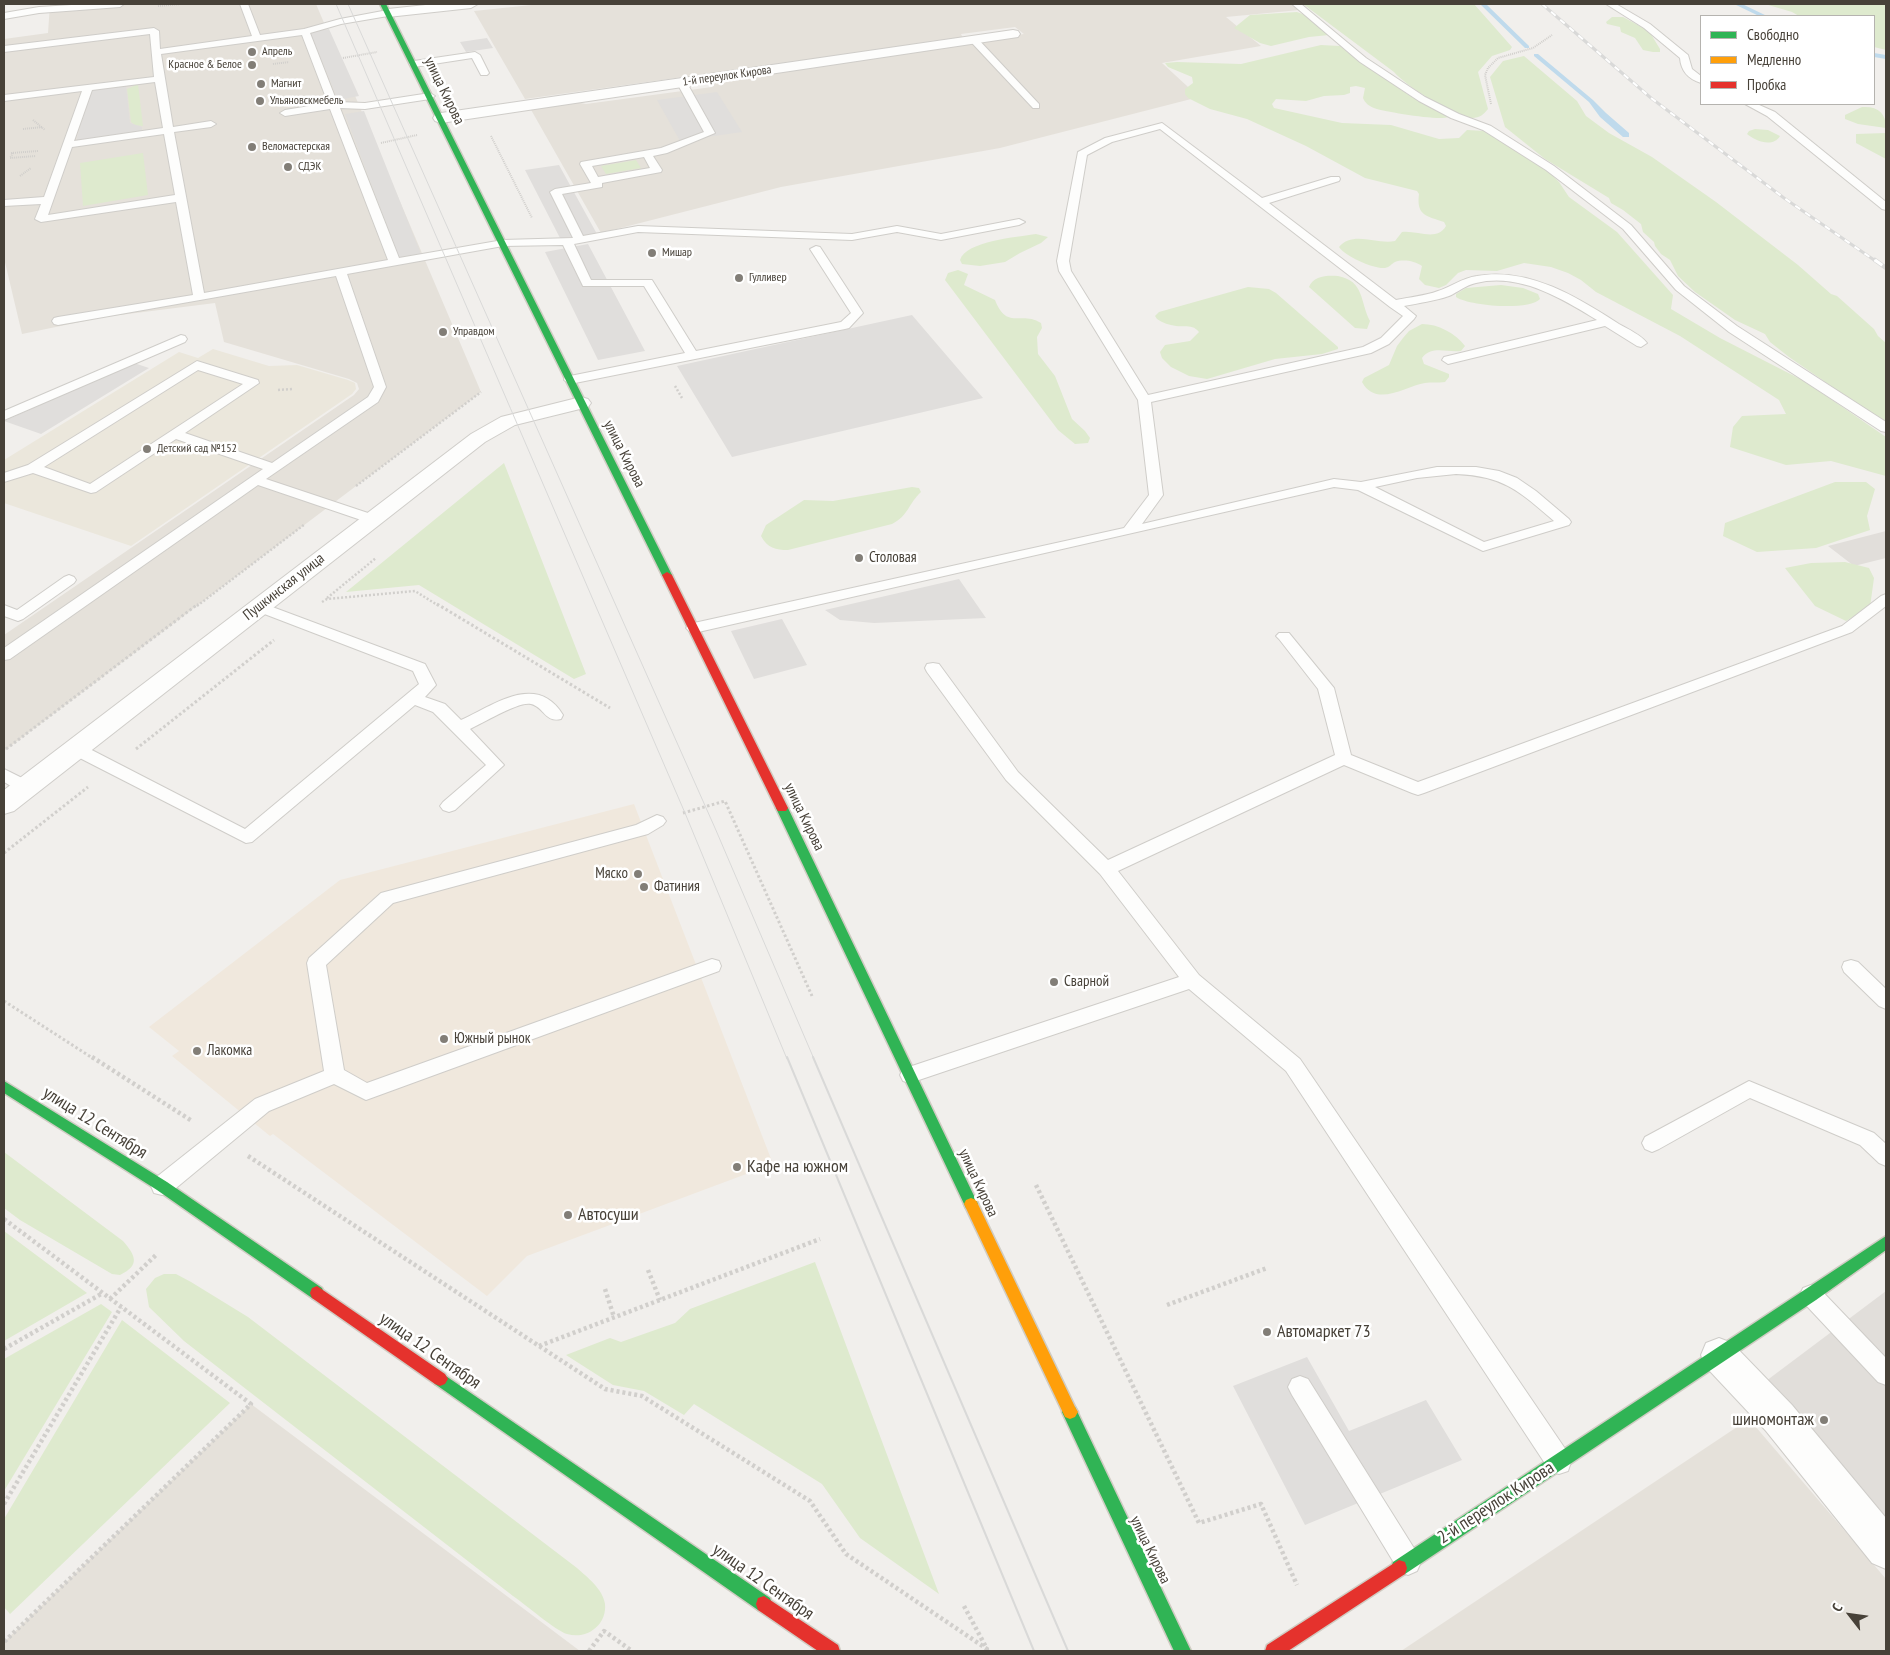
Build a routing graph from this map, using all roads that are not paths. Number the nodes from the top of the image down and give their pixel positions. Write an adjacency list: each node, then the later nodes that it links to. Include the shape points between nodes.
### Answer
1 (120, 4): 7 (lane)
2 (244, 4): 12 (lane)
3 (472, 4): 6 (street)
4 (1296, 4): 62 (lane, via 1363,60 1414,93 1455,116 1487,128 1550,168 1627,227 1680,288 1733,329)
5 (1610, 4): 19 (lane, via 1664,40 1684,57 1689,74)
6 (450, 5): 8 (street)
7 (38, 7): 9 (lane)
8 (385, 9): 10 (lane); 16 (main road, улица Кирова)
9 (4, 16)
10 (306, 32): 12 (lane); 24 (lane)
11 (1013, 34): 13 (street, 1-й переулок Кирова)
12 (256, 38): 15 (lane)
13 (974, 40): 20 (street, 1-й переулок Кирова); 26 (lane)
14 (4, 48): 15 (lane, via 154,31)
15 (156, 52): 18 (lane)
16 (414, 64): 17 (lane, via 474,52); 22 (main road, улица Кирова)
17 (484, 73)
18 (159, 79): 21 (lane); 30 (lane)
19 (1700, 80)
20 (682, 83): 28 (street, 1-й переулок Кирова); 32 (lane, via 710,132 663,151)
21 (88, 88): 23 (lane); 31 (lane)
22 (430, 96): 24 (lane, via 365,106); 28 (main road, улица Кирова)
23 (4, 98)
24 (334, 105): 27 (lane); 47 (lane)
25 (1752, 105): 39 (lane, via 1771,114)
26 (1036, 106)
27 (285, 113)
28 (441, 118): 45 (main road, улица Кирова)
29 (210, 124): 30 (lane)
30 (167, 131): 31 (lane); 35 (lane)
31 (67, 145): 36 (lane)
32 (646, 153): 34 (lane, via 585,164); 34 (lane, via 657,170)
33 (1335, 179): 37 (lane)
34 (595, 181): 43 (lane, via 598,185 554,192)
35 (179, 198): 40 (lane); 49 (lane)
36 (48, 200): 38 (lane); 40 (lane, via 41,219)
37 (1263, 201): 50 (lane); 58 (lane, via 1162,126 1101,143 1082,154 1063,261 1065,271)
38 (4, 203)
39 (1886, 207)
40 (115, 208): 41 (lane)
41 (117, 222)
42 (1019, 222): 43 (lane, via 941,237 897,229 852,237 638,229)
43 (580, 240): 44 (lane)
44 (567, 242): 45 (lane); 55 (lane, via 587,284 648,282)
45 (503, 243): 47 (lane); 57 (main road, улица Кирова)
46 (816, 249): 55 (lane, via 857,313 845,325)
47 (395, 262): 48 (lane)
48 (340, 272): 49 (lane); 65 (lane, via 380,387 373,398)
49 (199, 297): 51 (lane)
50 (1394, 304): 52 (lane, via 1440,294 1478,279 1508,279 1536,284 1560,294); 58 (lane, via 1410,316 1384,341 1367,350)
51 (58, 321)
52 (1606, 322): 54 (lane); 56 (lane)
53 (181, 339): 61 (lane)
54 (1641, 343)
55 (693, 356): 57 (lane)
56 (1448, 360)
57 (570, 380): 60 (main road, улица Кирова)
58 (1144, 400): 70 (lane, via 1156,495)
59 (4, 402): 61 (lane)
60 (581, 403): 69 (street, Пушкинская улица, via 508,421 478,438); 75 (main road, улица Кирова)
61 (9, 414)
62 (1886, 428)
63 (174, 434): 64 (lane, via 91,489); 64 (lane, via 253,383 197,366); 65 (lane)
64 (33, 468): 66 (lane)
65 (273, 468): 67 (lane)
66 (4, 478)
67 (255, 480): 69 (lane); 77 (lane)
68 (1361, 486): 68 (lane, via 1483,547 1564,522 1513,481 1474,472 1432,471); 70 (lane, via 1334,483)
69 (372, 519): 73 (street, Пушкинская улица)
70 (1129, 531): 75 (lane)
71 (69, 580): 74 (lane, via 18,616)
72 (1886, 598): 83 (lane, via 1847,629 1418,790)
73 (259, 607): 79 (lane, via 419,668 428,685); 82 (street, Пушкинская улица)
74 (4, 610)
75 (694, 628): 95 (main road, улица Кирова)
76 (1284, 636): 83 (lane, via 1326,688)
77 (4, 655)
78 (933, 668): 89 (lane, via 1012,776)
79 (413, 698): 81 (lane, via 439,708); 82 (lane, via 246,837)
80 (555, 715): 81 (lane, via 540,700 529,698)
81 (459, 728): 87 (lane, via 496,765)
82 (76, 748): 85 (street, Пушкинская улица)
83 (1344, 758): 89 (lane)
84 (4, 775): 85 (lane)
85 (26, 787): 86 (street, Пушкинская улица)
86 (4, 804)
87 (449, 806)
88 (656, 821): 94 (lane, via 642,830 386,898 316,963)
89 (1106, 869): 92 (lane)
90 (712, 966): 94 (lane, via 366,1092)
91 (1851, 966): 93 (lane)
92 (1192, 980): 95 (lane); 105 (lane, via 1293,1065)
93 (1886, 1000)
94 (335, 1075): 99 (lane, via 262,1105)
95 (910, 1075): 109 (main road, улица Кирова)
96 (4, 1086): 99 (main road, улица 12 Сентября)
97 (1652, 1143): 98 (lane, via 1749,1089 1867,1139)
98 (1886, 1157)
99 (162, 1186): 108 (main road, улица 12 Сентября)
100 (1886, 1242): 101 (main road, 2-й переулок Кирова)
101 (1811, 1294): 102 (main road, 2-й переулок Кирова); 103 (lane)
102 (1719, 1355): 105 (main road, 2-й переулок Кирова); 106 (street, via 1779,1418)
103 (1886, 1374)
104 (1300, 1387): 107 (lane)
105 (1559, 1462): 107 (main road, 2-й переулок Кирова)
106 (1886, 1548)
107 (1408, 1562): 110 (main road, 2-й переулок Кирова)
108 (832, 1651)
109 (1183, 1651)
110 (1273, 1651)

